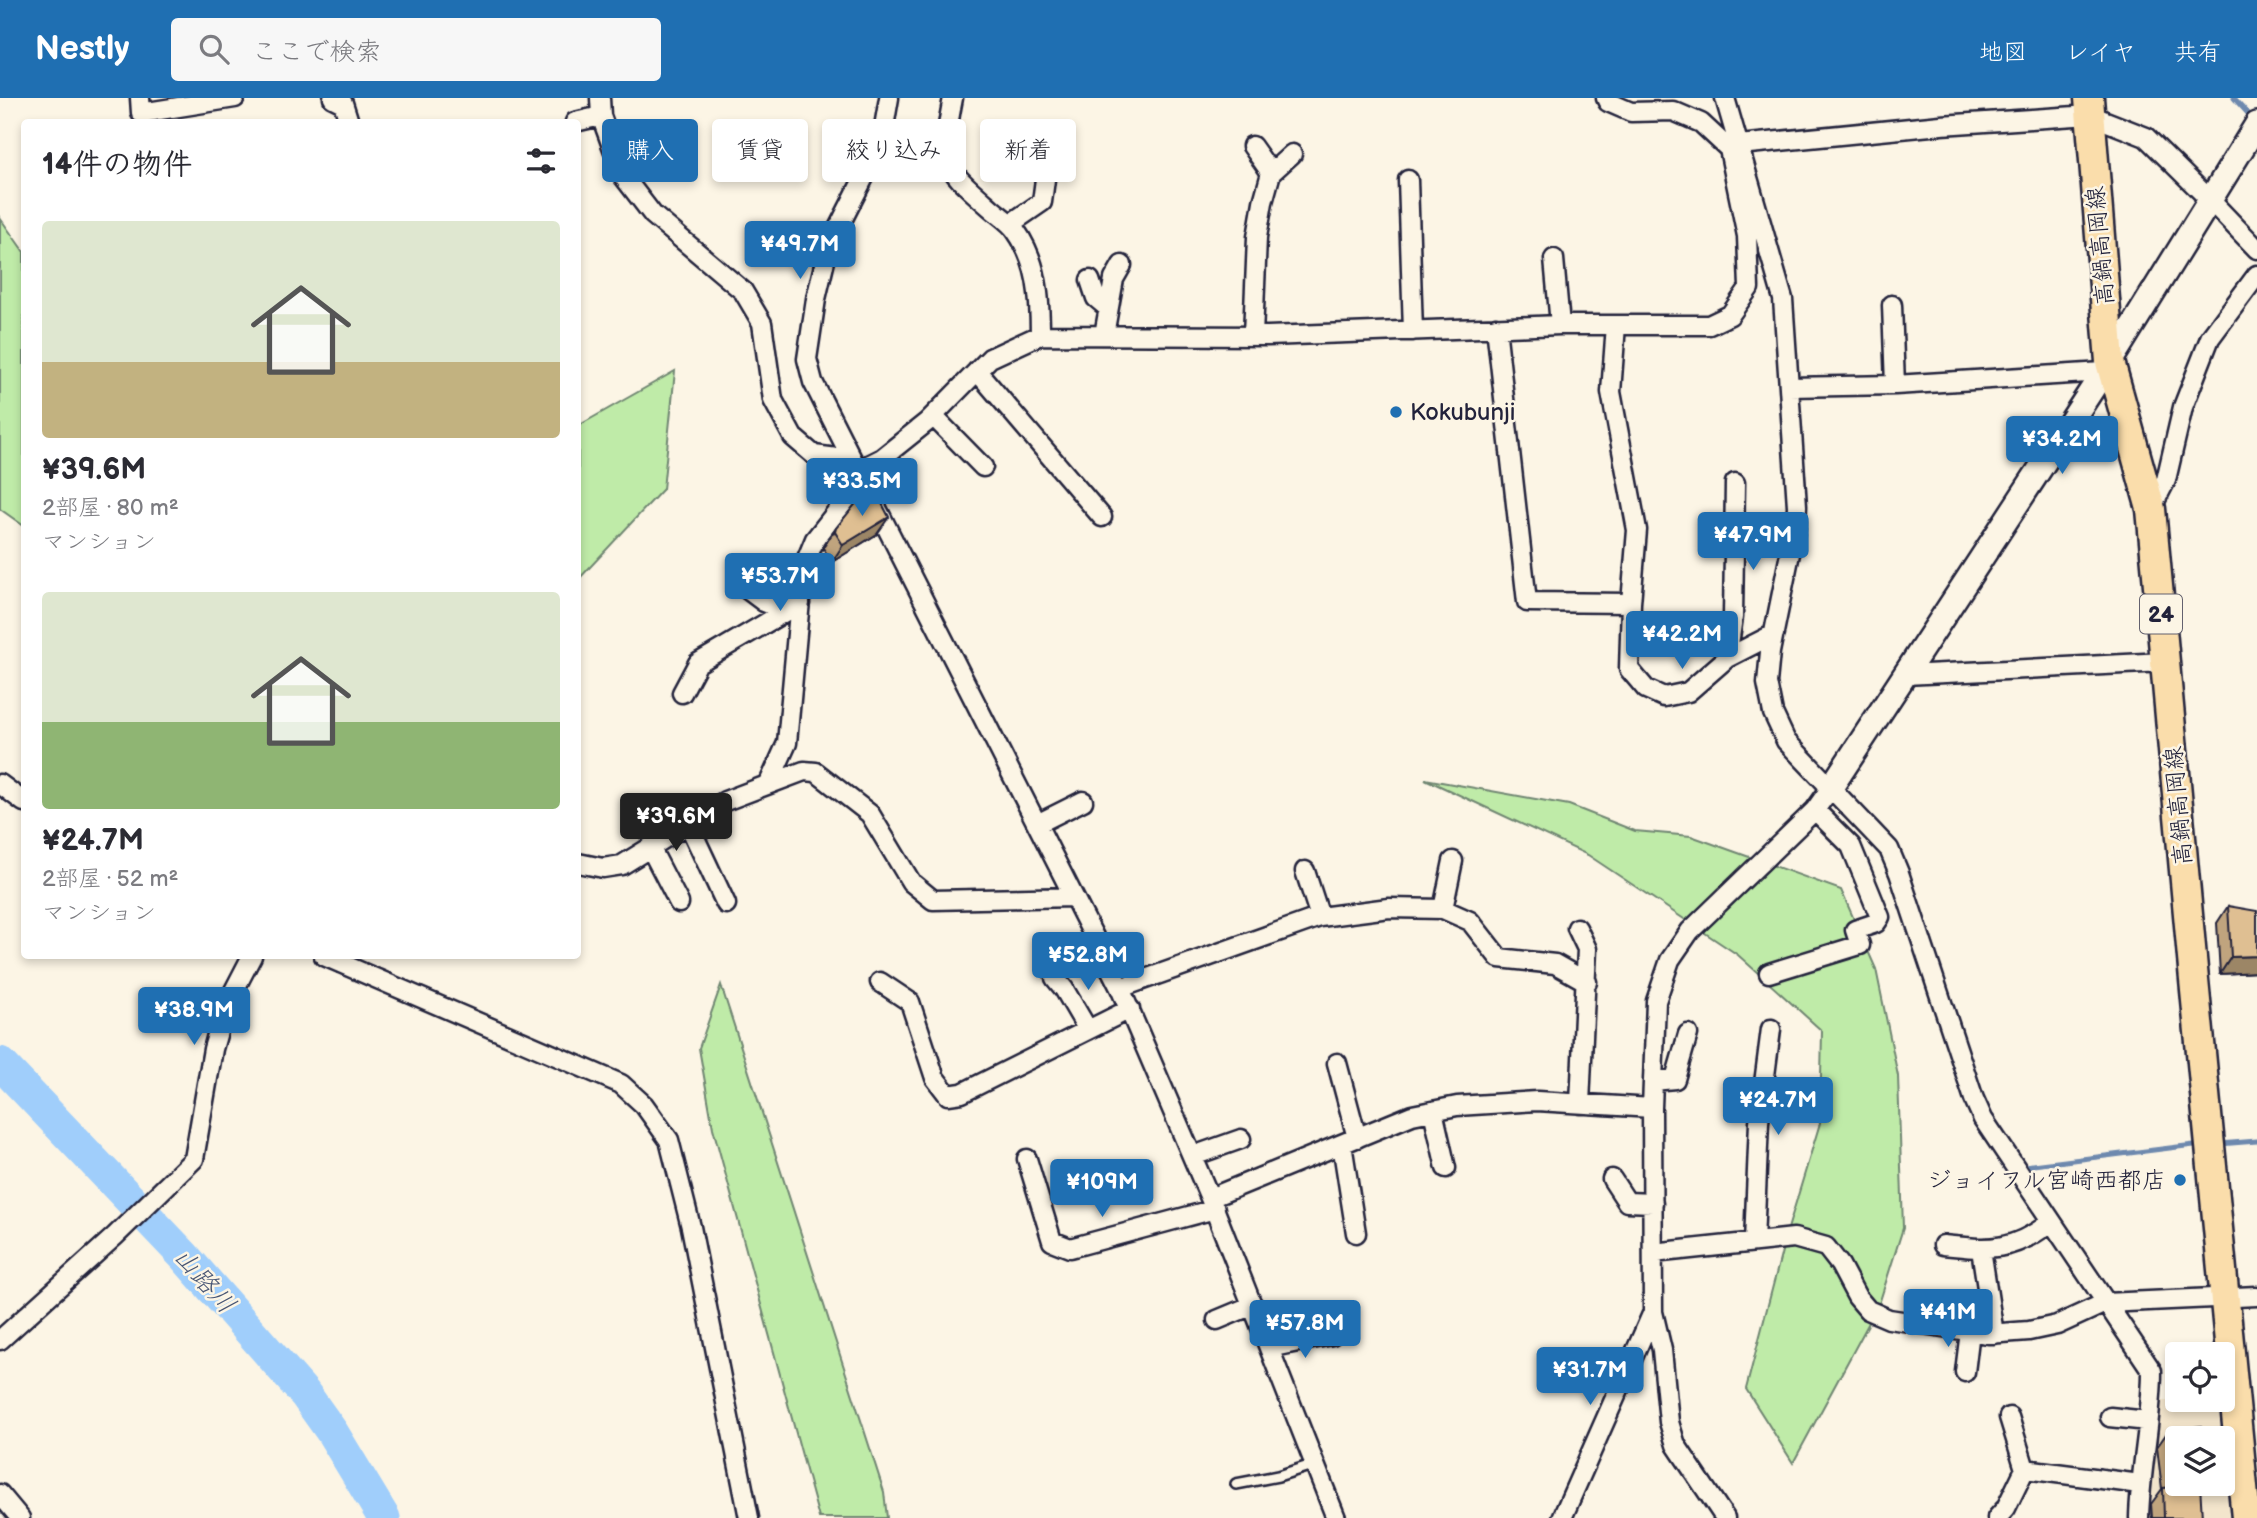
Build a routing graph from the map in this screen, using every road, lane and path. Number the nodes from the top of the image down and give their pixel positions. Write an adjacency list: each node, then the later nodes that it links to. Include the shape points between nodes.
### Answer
1 (140, 98): 2 (street, via 141,113)
2 (235, 98)
3 (334, 98): 11 (street, via 342,103)
4 (600, 98): 10 (street)
5 (889, 98): 42 (street, via 881,144 828,248 807,359 813,382)
6 (953, 98): 21 (street, via 945,142 948,164 957,178)
7 (1606, 98): 15 (street, via 1632,113 1673,111)
8 (1725, 98): 15 (street)
9 (2089, 107): 15 (street); 20 (street, via 2146,138); 36 (main road, 高鍋高岡線 / 24)
10 (601, 116): 12 (street); 42 (street, via 623,176 653,215 743,291 762,323 773,400 793,437 814,455)
11 (348, 119)
12 (581, 121)
13 (2254, 130): 20 (street)
14 (1252, 145): 17 (street)
15 (1734, 147): 30 (street, via 1747,236 1749,288 1730,315 1709,326); 39 (street, via 1783,299)
16 (1292, 154): 17 (street)
17 (1271, 173): 35 (street, via 1257,237)
18 (1408, 180): 32 (street)
19 (1045, 182): 21 (street, via 1042,202)
20 (2211, 201): 22 (street); 36 (street)
21 (1010, 225): 33 (street, via 1030,257 1040,293)
22 (2257, 249)
23 (1554, 259): 29 (street)
24 (1122, 265): 28 (street)
25 (2257, 275): 44 (street, via 2210,338 2183,407 2165,480)
26 (1090, 280): 28 (street, via 1096,298)
27 (1892, 305): 38 (street)
28 (1108, 308): 34 (street)
29 (1560, 325): 30 (street); 31 (street)
30 (1616, 325): 47 (street, via 1611,392 1637,530)
31 (1496, 327): 32 (street); 47 (street, via 1527,601)
32 (1413, 331): 35 (street)
33 (1040, 335): 34 (street); 37 (street, via 990,358)
34 (1104, 335): 35 (street)
35 (1253, 336)
36 (2107, 367): 38 (street); 44 (main road, 高鍋高岡線 / 24); 52 (street)
37 (977, 371): 40 (street); 45 (street)
38 (1895, 385): 39 (street)
39 (1789, 387): 49 (street, via 1796,524)
40 (933, 416): 41 (street); 42 (street)
41 (983, 467)
42 (858, 471): 48 (street, via 837,511 815,539); 61 (street)
43 (1735, 483): 50 (street, via 1733,617)
44 (2151, 509): 51 (main road, 高鍋高岡線 / 24)
45 (1102, 517)
46 (744, 587): 48 (street, via 764,602)
47 (1631, 603): 50 (street, via 1629,669 1646,689 1664,697 1688,692)
48 (793, 607): 53 (street, via 698,663); 54 (street, via 787,743)
49 (1774, 634): 50 (street); 56 (street, via 1767,683 1773,713 1786,741)
50 (1727, 658)
51 (2165, 662): 52 (street); 103 (main road, 高鍋高岡線 / 24)
52 (1905, 675): 56 (street)
53 (682, 693)
54 (769, 783): 60 (street); 66 (street, via 804,771 816,772 870,814 911,882 933,900)
55 (0, 784): 57 (street)
56 (1830, 789): 59 (street); 96 (street, via 1889,849 1974,1099)
57 (21, 800)
58 (1083, 801): 61 (street)
59 (1815, 810): 74 (street, via 1852,846 1880,917 1877,923 1855,930 1860,945); 84 (street, via 1690,931 1670,960 1656,1000)
60 (688, 823): 62 (street); 68 (street)
61 (1037, 824): 66 (street)
62 (650, 847): 64 (street, via 622,865 603,868); 67 (street)
63 (1453, 861): 69 (street)
64 (581, 864)
65 (1305, 871): 70 (street)
66 (1074, 897): 78 (street)
67 (679, 903)
68 (726, 904)
69 (1443, 909): 70 (street, via 1389,908); 77 (street, via 1471,921 1499,958 1555,964)
70 (1320, 917): 78 (street)
71 (1577, 928): 77 (street, via 1587,948)
72 (250, 959): 111 (street, via 220,1023 194,1159)
73 (331, 959): 123 (street, via 621,1084 644,1105 669,1140 691,1227)
74 (1769, 973)
75 (1055, 978): 81 (street)
76 (880, 982): 81 (street, via 910,1002 935,1077 948,1095 962,1093)
77 (1587, 982): 85 (street)
78 (1120, 988): 79 (street)
79 (1130, 1009): 81 (street); 90 (street)
80 (1771, 1029): 98 (street, via 1759,1122)
81 (1088, 1030)
82 (1688, 1034): 84 (street, via 1675,1080)
83 (1337, 1063): 89 (street)
84 (1653, 1081): 86 (street)
85 (1580, 1104): 86 (street); 87 (street, via 1537,1101)
86 (1652, 1108): 95 (street)
87 (1433, 1111): 89 (street); 92 (street)
88 (1241, 1139): 90 (street)
89 (1349, 1141): 94 (street); 97 (street)
90 (1193, 1156): 94 (street)
91 (1027, 1159): 94 (street, via 1052,1241 1070,1248)
92 (1446, 1168)
93 (1612, 1179): 95 (street, via 1627,1202)
94 (1213, 1203): 105 (street)
95 (1653, 1203): 101 (street)
96 (2051, 1222): 100 (street, via 2012,1245); 104 (street)
97 (1356, 1233)
98 (1754, 1242): 101 (street); 108 (street, via 1794,1238 1826,1247 1868,1310 1889,1319)
99 (1943, 1245): 100 (street)
100 (1981, 1249): 109 (street)
101 (1653, 1253): 106 (street)
102 (2257, 1296): 103 (street)
103 (2226, 1297): 104 (street); 129 (main road, 高鍋高岡線 / 24)
104 (2105, 1303): 109 (street, via 2057,1325); 116 (street, via 2152,1371)
105 (1253, 1305): 107 (street); 112 (street)
106 (1653, 1312): 125 (street); 126 (street, via 1676,1445)
107 (1217, 1320)
108 (1970, 1331): 109 (street); 113 (street)
109 (1994, 1334)
110 (1332, 1335): 112 (street)
111 (0, 1340)
112 (1269, 1348): 117 (street)
113 (1965, 1372)
114 (2009, 1417): 118 (street)
115 (2110, 1417): 116 (street)
116 (2148, 1421): 120 (street)
117 (1315, 1464): 119 (lane); 124 (street)
118 (2025, 1469): 120 (street); 127 (street)
119 (1237, 1484)
120 (2140, 1484): 128 (street)
121 (0, 1494): 122 (street)
122 (20, 1518)
123 (749, 1518)
124 (1336, 1518)
125 (1562, 1518)
126 (1725, 1518)
127 (1997, 1518)
128 (2139, 1518)
129 (2246, 1518)

